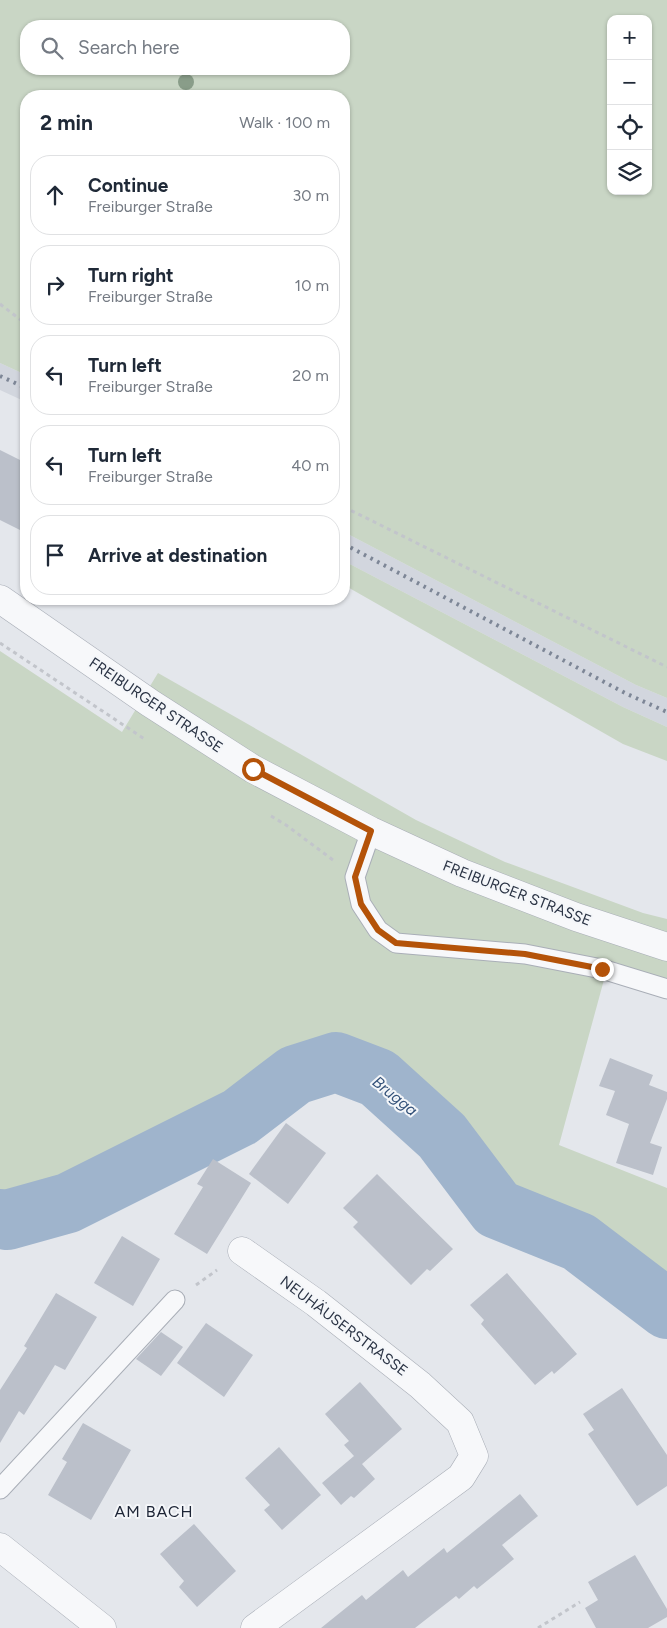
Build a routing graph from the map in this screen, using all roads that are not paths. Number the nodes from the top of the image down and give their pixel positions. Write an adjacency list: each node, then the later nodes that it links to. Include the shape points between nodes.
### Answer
1 (0, 599): 2 (street, FREIBURGER STRASSE, via 150,703 253,769)
2 (371, 831): 3 (street, FREIBURGER STRASSE, via 462,873); 4 (lane, via 355,877 361,904 378,930 396,943 525,954 602,969)
3 (667, 947)
4 (667, 989)
5 (242, 1251): 10 (street, NEUHÄUSERSTRASSE, via 316,1303 420,1385 460,1422 474,1456 461,1477)
6 (175, 1300): 7 (lane)
7 (0, 1489)
8 (0, 1546): 9 (street)
9 (102, 1628)
10 (255, 1628)

